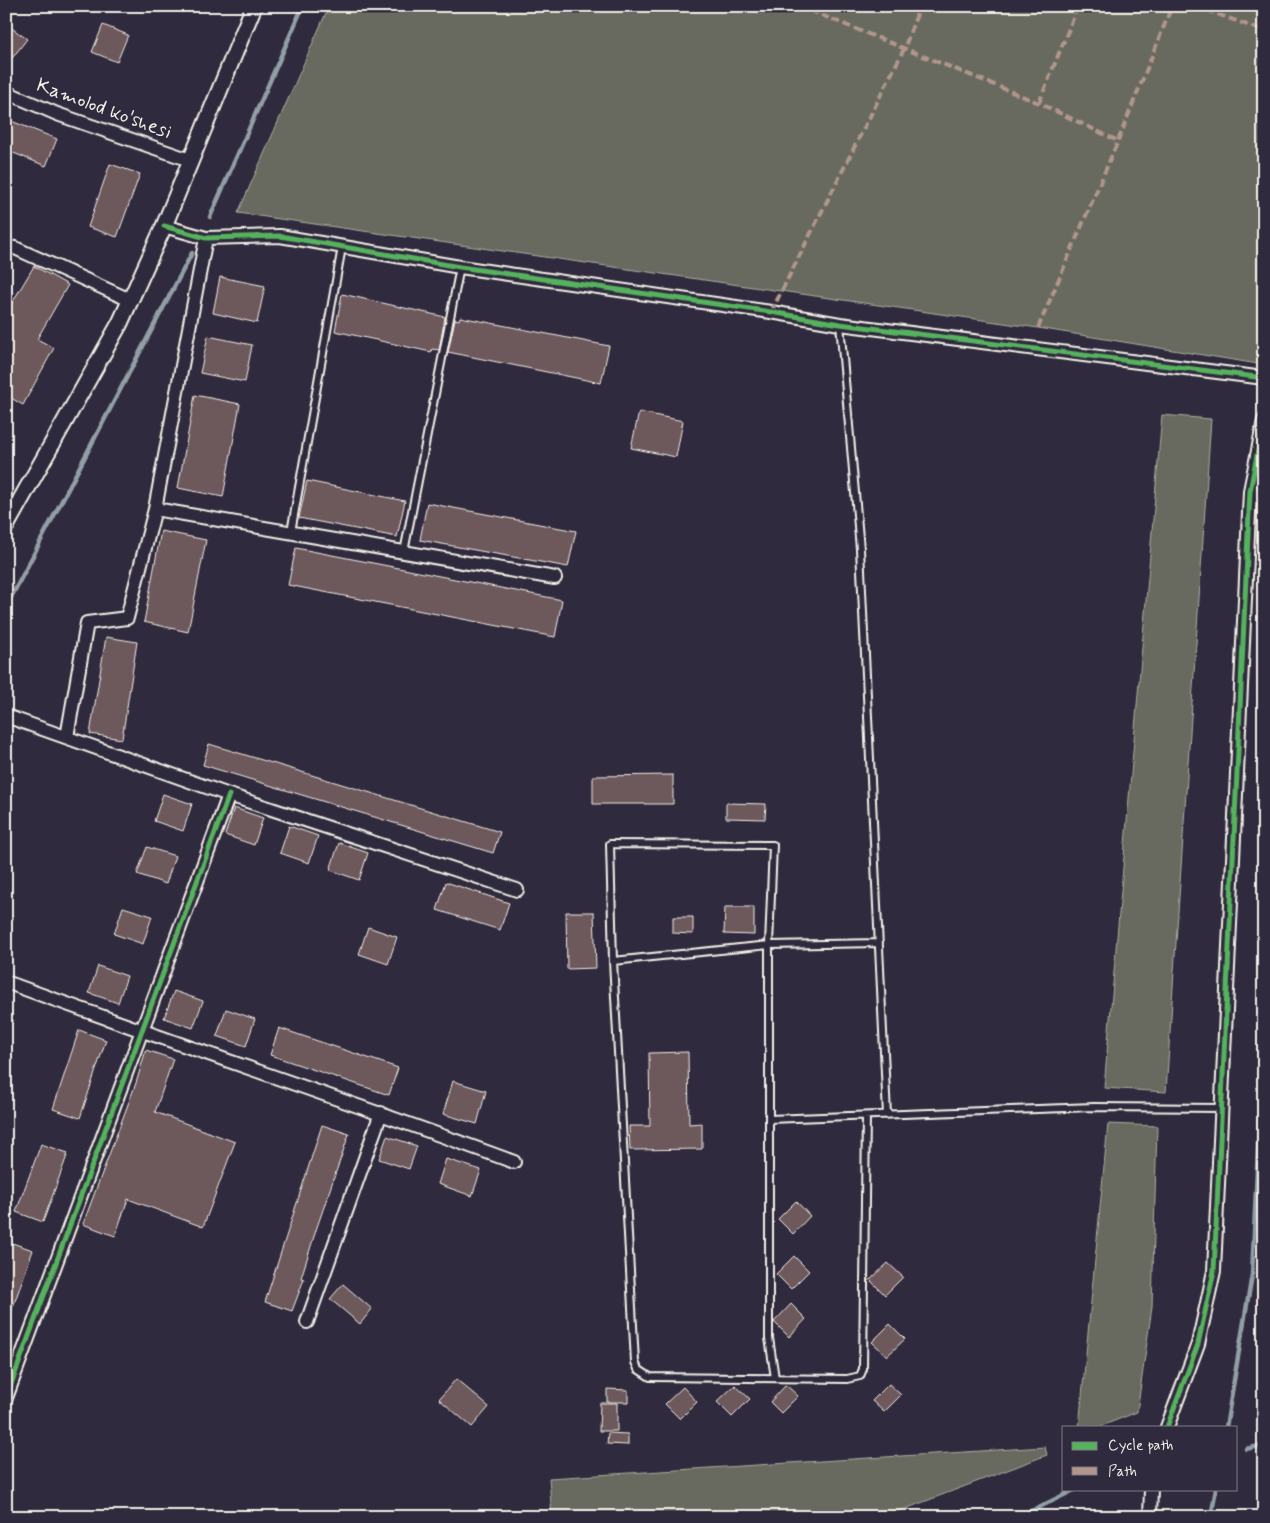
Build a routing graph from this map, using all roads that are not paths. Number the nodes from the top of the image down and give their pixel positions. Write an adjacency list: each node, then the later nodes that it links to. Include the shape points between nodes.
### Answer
1 (254, 6): 3 (street)
2 (6, 92): 3 (street, Kamolod ko'shesi, via 57,114)
3 (190, 160): 4 (street)
4 (164, 226): 5 (street); 9 (street)
5 (206, 238): 7 (street, via 280,236); 15 (street)
6 (6, 247): 9 (street, via 15,248)
7 (342, 247): 8 (street); 17 (lane)
8 (460, 267): 10 (street); 18 (lane)
9 (130, 300): 16 (street)
10 (840, 324): 11 (street); 24 (lane, via 860,550)
11 (1264, 378)
12 (1264, 420): 13 (street)
13 (1250, 491): 14 (street); 29 (street)
14 (1264, 500)
15 (155, 509): 17 (street); 21 (street, via 127,618 87,623)
16 (6, 526)
17 (291, 532): 18 (street)
18 (404, 552): 19 (street)
19 (555, 578)
20 (6, 716): 21 (street)
21 (68, 737): 22 (street)
22 (229, 795): 23 (street); 28 (street)
23 (517, 890)
24 (879, 943): 25 (lane); 31 (lane)
25 (769, 945): 26 (lane); 26 (lane, via 773,845 610,844); 33 (lane)
26 (612, 961): 36 (lane, via 635,1362 638,1369 650,1377)
27 (6, 982): 28 (street)
28 (142, 1031): 30 (street); 37 (street)
29 (1222, 1108): 31 (lane, via 1094,1108); 38 (street, via 1214,1271 1198,1344)
30 (380, 1113): 34 (street); 35 (street)
31 (887, 1115): 32 (lane)
32 (866, 1116): 33 (lane); 36 (lane, via 863,1368 860,1376 847,1379)
33 (768, 1119): 36 (lane, via 769,1338)
34 (514, 1162)
35 (306, 1322)
36 (775, 1378)
37 (6, 1398)
38 (1167, 1426)
39 (1151, 1490): 40 (street)
40 (1150, 1517)

